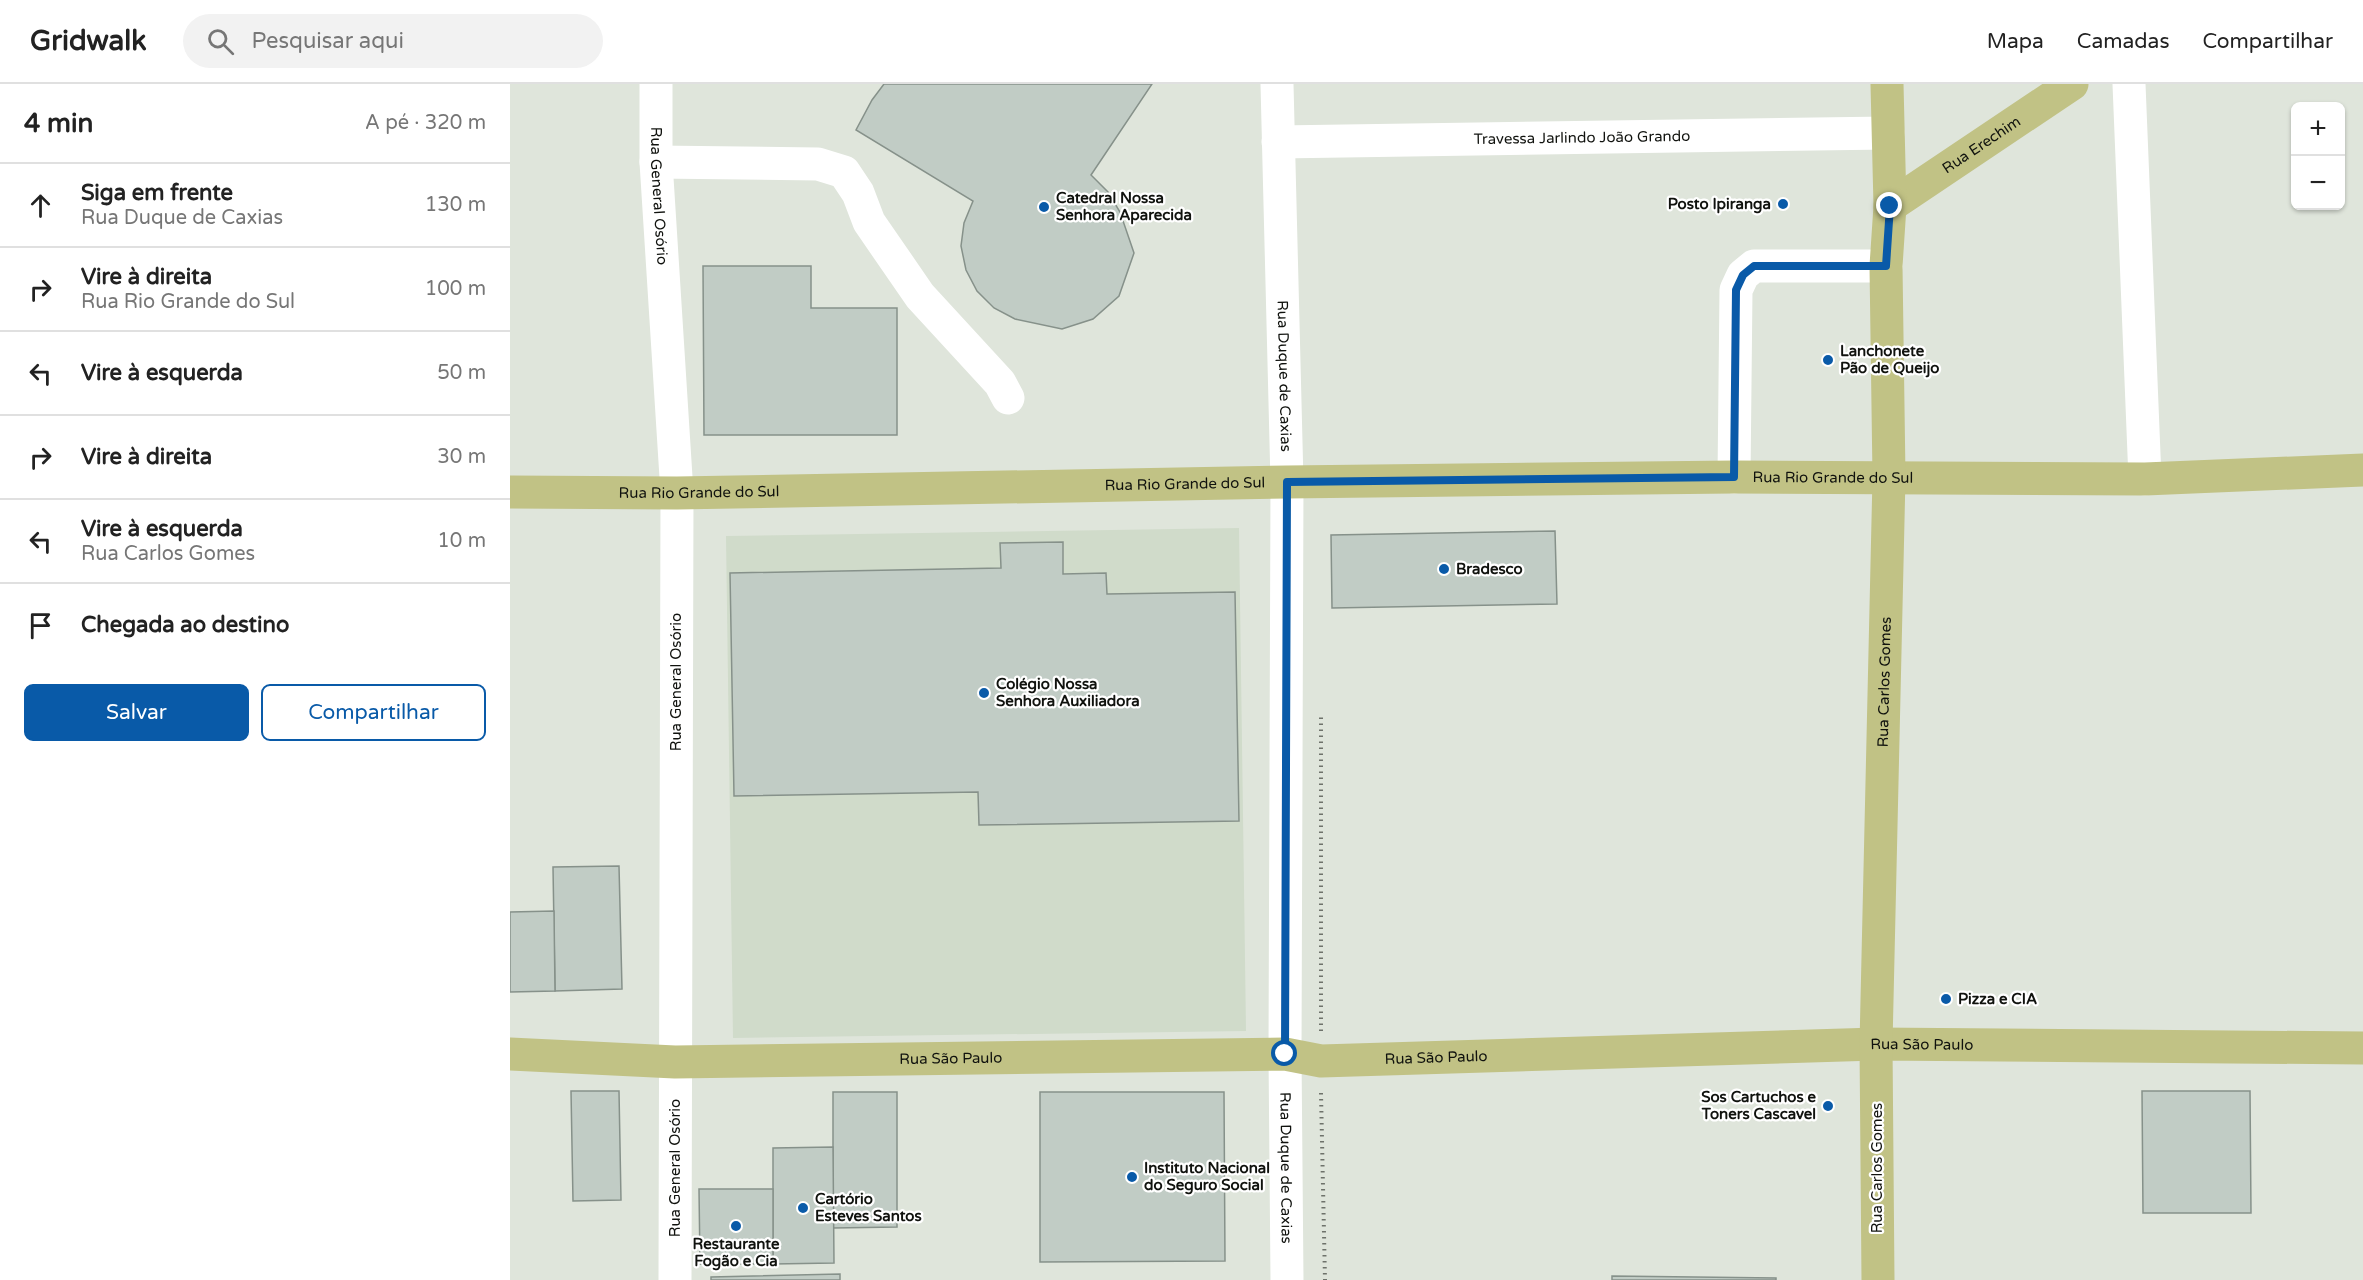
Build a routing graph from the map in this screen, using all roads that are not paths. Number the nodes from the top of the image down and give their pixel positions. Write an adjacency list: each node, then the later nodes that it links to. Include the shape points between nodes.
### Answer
1 (656, 84): 8 (street, Rua General Osório)
2 (1277, 84): 7 (street, Rua Duque de Caxias)
3 (1887, 84): 6 (main road, Rua Carlos Gomes)
4 (2072, 84): 9 (main road, Rua Erechim)
5 (2129, 84): 15 (street)
6 (1888, 133): 7 (street, Travessa Jarlindo João Grando); 9 (main road, Rua Carlos Gomes)
7 (1278, 142): 16 (street, Rua Duque de Caxias)
8 (656, 162): 11 (street, via 818,164 844,172 858,193 869,222 920,296 1000,382); 18 (street, Rua General Osório)
9 (1890, 206): 10 (main road, Rua Carlos Gomes)
10 (1886, 266): 13 (street, via 1754,266 1743,275 1736,290); 14 (main road, Rua Carlos Gomes)
11 (1008, 398)
12 (2363, 470): 15 (main road, Rua Rio Grande do Sul)
13 (1734, 477): 14 (main road, Rua Rio Grande do Sul); 16 (main road, Rua Rio Grande do Sul)
14 (1890, 477): 15 (main road, Rua Rio Grande do Sul); 19 (main road, Rua Carlos Gomes)
15 (2145, 479)
16 (1287, 482): 18 (main road, Rua Rio Grande do Sul); 22 (street, Rua Duque de Caxias)
17 (510, 492): 18 (main road, Rua Rio Grande do Sul)
18 (677, 493): 23 (street, Rua General Osório)
19 (1876, 1044): 20 (main road, Rua São Paulo); 22 (main road, Rua São Paulo, via 1321,1061); 26 (main road, Rua Carlos Gomes)
20 (2363, 1048)
21 (510, 1054): 23 (main road, Rua São Paulo)
22 (1285, 1054): 23 (main road, Rua São Paulo); 25 (street, Rua Duque de Caxias)
23 (675, 1062): 24 (street, Rua General Osório)
24 (675, 1280)
25 (1287, 1280)
26 (1878, 1280)

